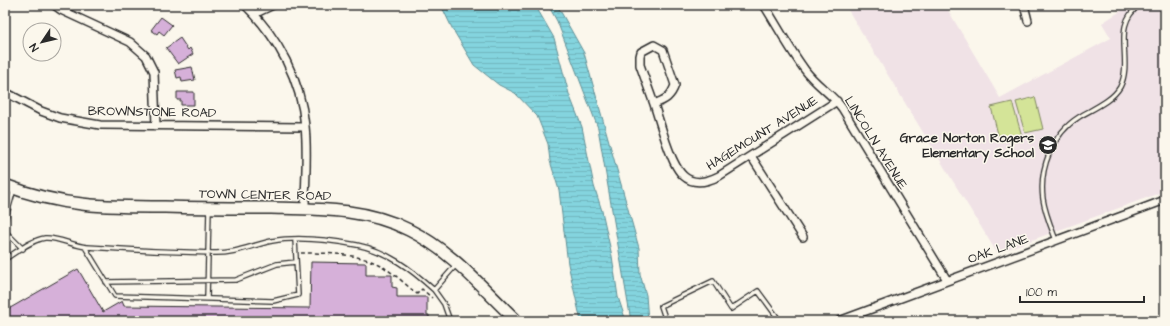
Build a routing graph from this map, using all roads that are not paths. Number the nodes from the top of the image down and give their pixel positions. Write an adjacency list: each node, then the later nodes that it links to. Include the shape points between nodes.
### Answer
1 (54, 5): 12 (street, via 130,42 146,56 154,72)
2 (245, 5): 7 (street)
3 (273, 5): 7 (street)
4 (764, 5): 10 (street, LINCOLN AVENUE, via 805,70)
5 (1024, 5): 8 (street)
6 (1140, 5): 23 (lane, via 1129,16 1124,28 1125,66 1120,87 1114,95 1075,119 1062,132 1045,166 1043,201)
7 (254, 14): 13 (street, via 273,38 289,66 299,93)
8 (1028, 21)
9 (5, 92): 12 (street, BROWNSTONE ROAD, via 41,111 80,122)
10 (837, 101): 14 (street, HAGEMOUNT AVENUE); 31 (street, LINCOLN AVENUE)
11 (654, 104): 11 (street, HAGEMOUNT AVENUE, via 672,94 675,85 663,50 654,45 642,52 639,60); 14 (street, HAGEMOUNT AVENUE, via 675,166 682,176 697,183 711,180)
12 (156, 126): 13 (street, BROWNSTONE ROAD)
13 (305, 127): 18 (street)
14 (751, 156): 21 (street)
15 (10, 187): 17 (street, TOWN CENTER ROAD, via 49,199 92,206); 19 (lane)
16 (1165, 200): 23 (street, OAK LANE)
17 (209, 208): 18 (street, TOWN CENTER ROAD); 26 (lane)
18 (305, 209): 29 (street, TOWN CENTER ROAD, via 356,212 390,221 422,237)
19 (5, 221)
20 (5, 231): 25 (lane)
21 (803, 238)
22 (295, 239): 26 (lane, via 274,241 227,253); 28 (lane); 33 (lane, via 377,250 397,261)
23 (1056, 240): 31 (street, OAK LANE)
24 (84, 247): 25 (lane, via 47,238 36,240); 26 (lane); 32 (lane)
25 (23, 249): 27 (lane)
26 (208, 253): 30 (lane)
27 (5, 259)
28 (296, 262): 30 (lane, via 276,264 236,280); 34 (lane, via 298,295 273,301)
29 (459, 263): 33 (lane); 35 (street, TOWN CENTER ROAD)
30 (208, 280): 32 (lane); 34 (lane)
31 (947, 280): 41 (street, OAK LANE)
32 (106, 282): 34 (lane, via 115,296)
33 (434, 290): 36 (lane, via 444,304)
34 (207, 299)
35 (497, 303): 37 (street, TOWN CENTER ROAD); 38 (street, TOWN CENTER ROAD)
36 (450, 321)
37 (507, 321)
38 (517, 321)
39 (666, 321): 40 (lane, via 661,306 713,281 731,309 758,291)
40 (780, 321)
41 (839, 321)

